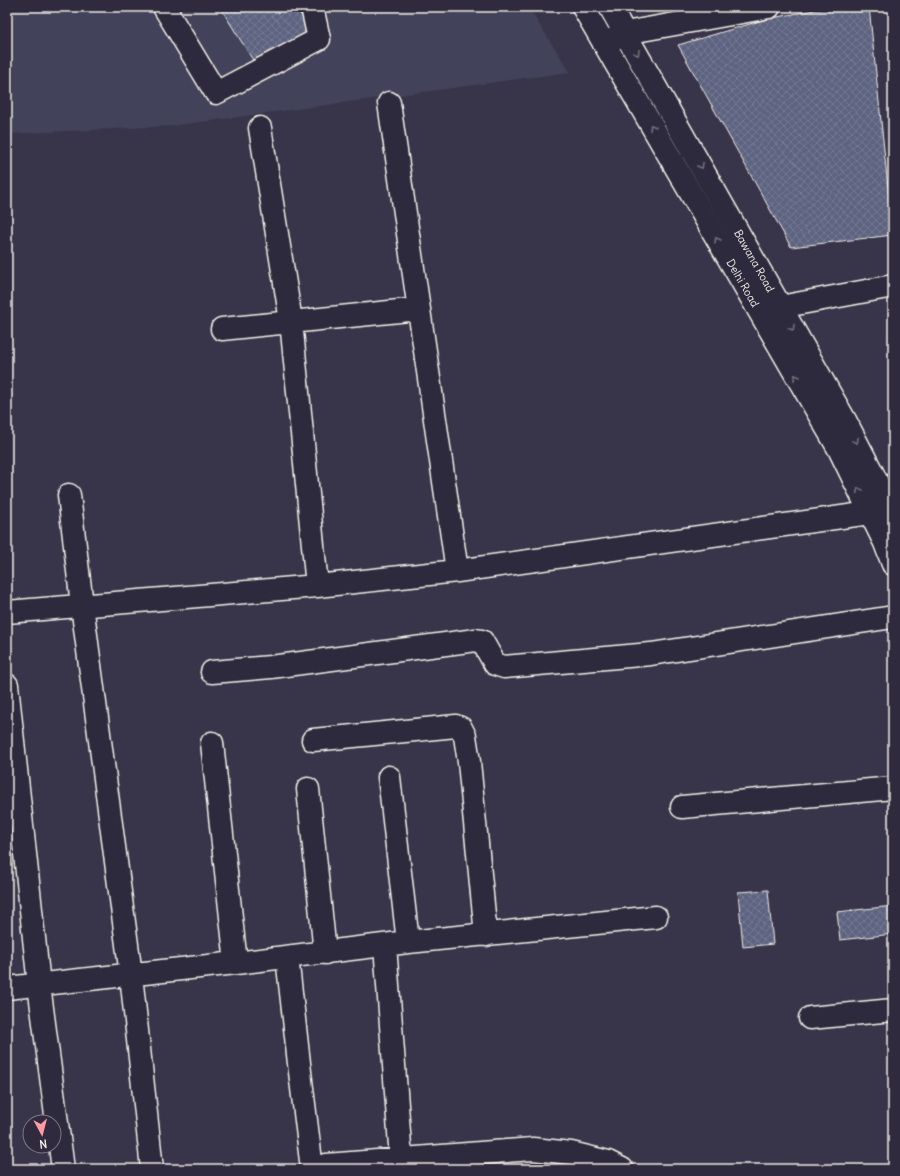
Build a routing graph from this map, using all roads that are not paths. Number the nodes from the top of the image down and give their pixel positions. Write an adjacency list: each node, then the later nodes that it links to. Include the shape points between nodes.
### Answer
1 (164, 7): 2 (street, via 216,93 320,39)
2 (312, 7)
3 (583, 7): 7 (street, Delhi Road)
4 (610, 7): 6 (street, Bawana Road)
5 (769, 7): 6 (street)
6 (625, 33): 7 (street); 12 (street, Bawana Road, one-way to 12)
7 (604, 44): 12 (street, Delhi Road, one-way to 7)
8 (389, 103): 11 (street)
9 (260, 128): 13 (street)
10 (893, 286): 12 (street)
11 (419, 309): 13 (street); 18 (street)
12 (771, 313): 16 (street, Bawana Road, via 846,422 873,474)
13 (291, 321): 14 (street); 19 (street)
14 (222, 329)
15 (69, 495): 20 (street)
16 (884, 512): 17 (street, via 885,543); 18 (street)
17 (893, 564)
18 (457, 571): 19 (street)
19 (317, 586): 20 (street)
20 (82, 606): 21 (street); 38 (street)
21 (7, 612)
22 (893, 617): 23 (street, via 651,654 504,667 495,664 482,642 476,640 271,667)
23 (212, 672)
24 (7, 685): 39 (street)
25 (313, 740): 32 (street, via 456,726 461,728 465,736 469,762)
26 (212, 743): 37 (street)
27 (389, 777): 33 (street)
28 (893, 788): 30 (street)
29 (308, 789): 35 (street)
30 (682, 808)
31 (656, 917): 32 (street)
32 (486, 935): 33 (street)
33 (408, 942): 34 (street)
34 (385, 946): 35 (street); 43 (street)
35 (325, 953): 36 (street)
36 (287, 957): 37 (street); 46 (street)
37 (236, 963): 38 (street)
38 (131, 975): 39 (street); 45 (street)
39 (39, 985): 40 (street); 44 (street)
40 (7, 988)
41 (893, 1010): 42 (street)
42 (810, 1018)
43 (401, 1159): 47 (street, via 326,1165); 48 (street, via 534,1149 571,1153 608,1162)
44 (63, 1169)
45 (152, 1169)
46 (312, 1169)
47 (322, 1169)
48 (622, 1169)

